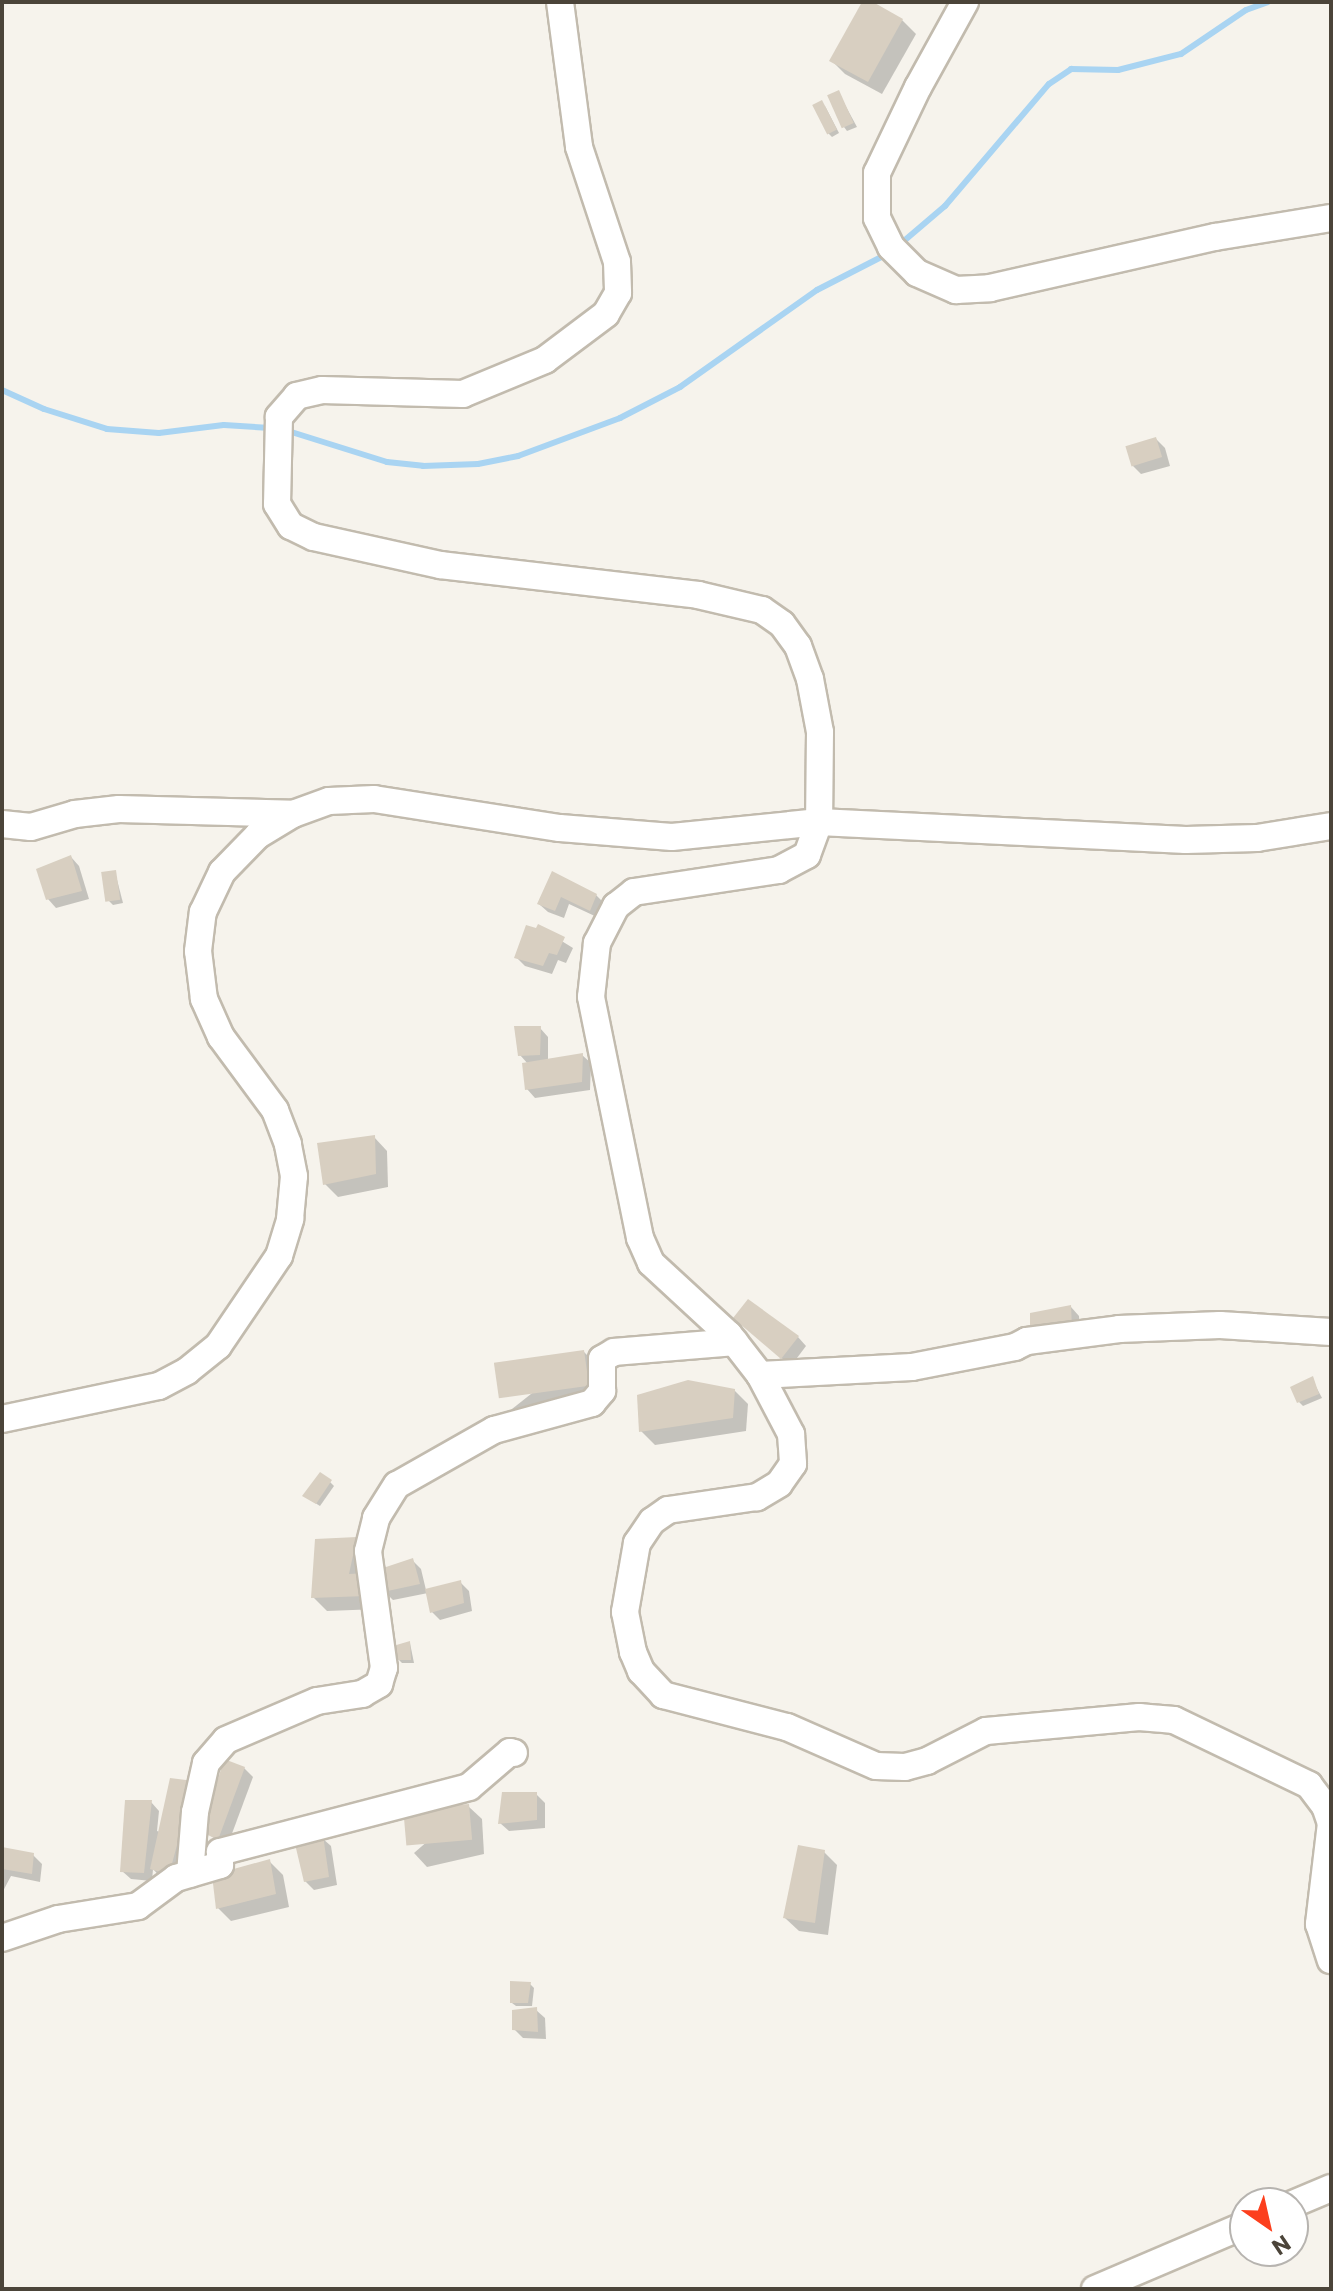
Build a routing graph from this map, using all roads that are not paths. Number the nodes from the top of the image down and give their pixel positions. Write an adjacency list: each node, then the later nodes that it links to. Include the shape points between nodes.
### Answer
1 (560, 2): 5 (street, via 579,147 617,262 618,293 612,304 545,360 463,394 322,390 297,396 279,417 277,504 291,526 314,537 440,565 698,595 762,610 782,624 798,646 810,679 820,732)
2 (965, 2): 3 (street, via 877,173 877,218 898,254 917,273 956,290 990,288 1215,237)
3 (1331, 218)
4 (293, 814): 5 (street, via 329,801 374,799 560,828 657,836 728,834); 6 (street, via 119,809 31,827); 11 (street, via 258,835 222,872 203,912 198,951 204,999 221,1037 275,1110 288,1144 293,1190 279,1256 218,1346 187,1371 159,1386)
5 (819, 822): 7 (street, via 1186,840 1257,838); 9 (street, via 807,855 779,870 634,892 616,906 597,943 591,997 640,1238 651,1263)
6 (2, 824)
7 (1331, 826)
8 (1331, 1332): 10 (street, via 1220,1325 1119,1329 1027,1341 912,1367)
9 (735, 1342): 10 (street); 13 (street, via 614,1352 602,1359 602,1391 592,1403 494,1430 397,1485 376,1518 368,1551 384,1668 379,1684 362,1694 317,1701 226,1740 206,1763)
10 (760, 1375): 15 (street, via 791,1434 793,1464 779,1484 757,1497 668,1510 652,1521 637,1543 625,1612 641,1671 663,1695 787,1727 876,1766 927,1761 986,1731 1139,1717 1174,1720 1309,1785 1325,1806 1331,1823 1319,1924)
11 (2, 1419)
12 (514, 1753): 13 (street, via 469,1787 220,1852 220,1865)
13 (190, 1874): 14 (street, via 138,1906 58,1919)
14 (2, 1938)
15 (1331, 1960)
16 (1331, 2188): 17 (street)
17 (1309, 2197)
18 (1229, 2232): 19 (street)
19 (1095, 2289)

